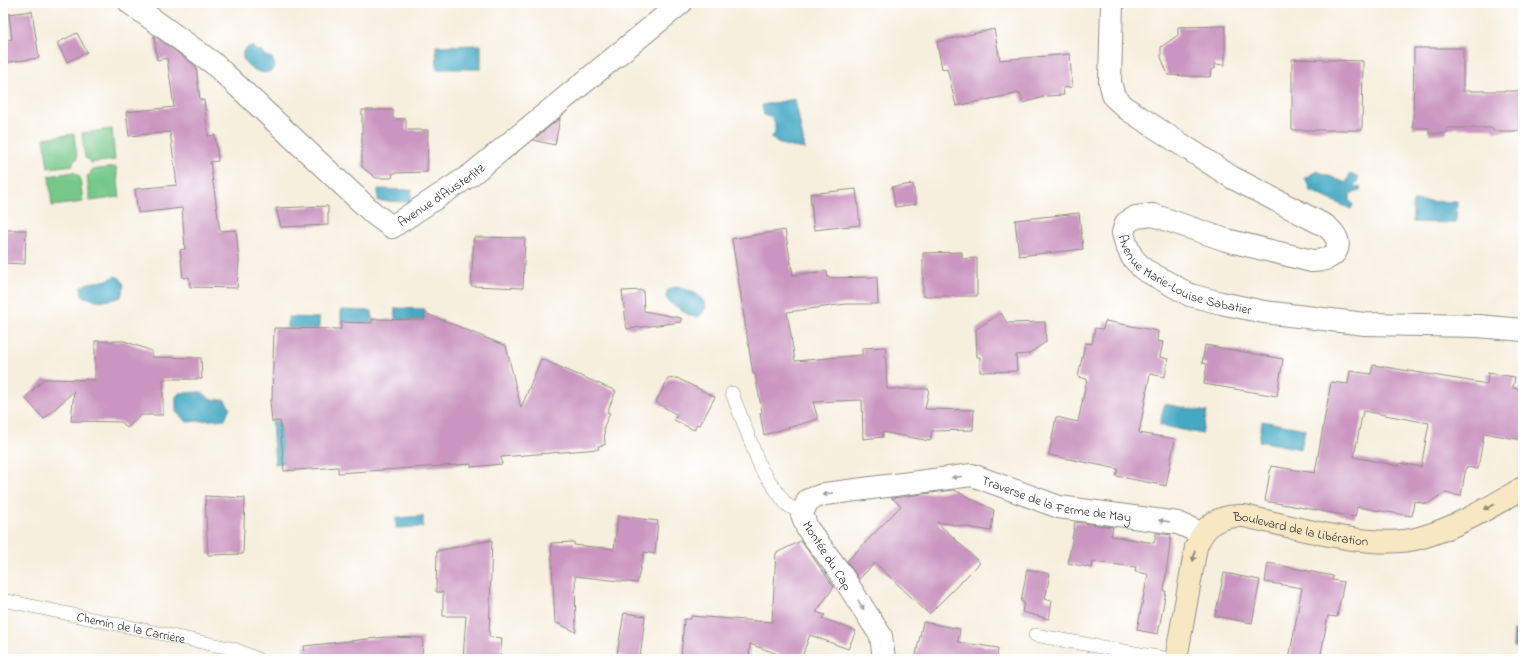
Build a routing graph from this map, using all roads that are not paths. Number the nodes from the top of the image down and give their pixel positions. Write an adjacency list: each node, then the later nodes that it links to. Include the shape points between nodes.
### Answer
1 (130, 3): 2 (street, Avenue d'Austerlitz, via 213,63 374,214 392,227 472,174)
2 (681, 3)
3 (1112, 3): 4 (street, Avenue Marie-Louise Sabatier, via 1110,82 1114,97 1127,109 1233,178 1326,226 1336,233 1338,244 1334,254 1324,261 1312,261 1226,240 1153,215 1136,217 1126,223 1123,233 1129,251 1143,269 1190,295 1264,312 1365,324 1478,326)
4 (1523, 330)
5 (732, 393): 7 (lane, Montée du Cap, via 761,469 786,504)
6 (1523, 488): 8 (main road, Boulevard de la Libération, one-way to 8, via 1449,527 1417,538 1361,540 1244,516 1232,516 1210,525)
7 (802, 514): 8 (street, Traverse de la Ferme de May, one-way to 7, via 1178,523 1059,507 972,475 825,494 808,500); 12 (street, Montée du Cap, one-way to 12, via 807,528 839,571 881,636)
8 (1201, 533): 14 (main road, one-way to 14, via 1196,547)
9 (3, 600): 11 (lane, Chemin de la Carrière, via 234,649)
10 (1034, 634): 13 (lane)
11 (257, 659)
12 (884, 659)
13 (1168, 659)
14 (1176, 659)

